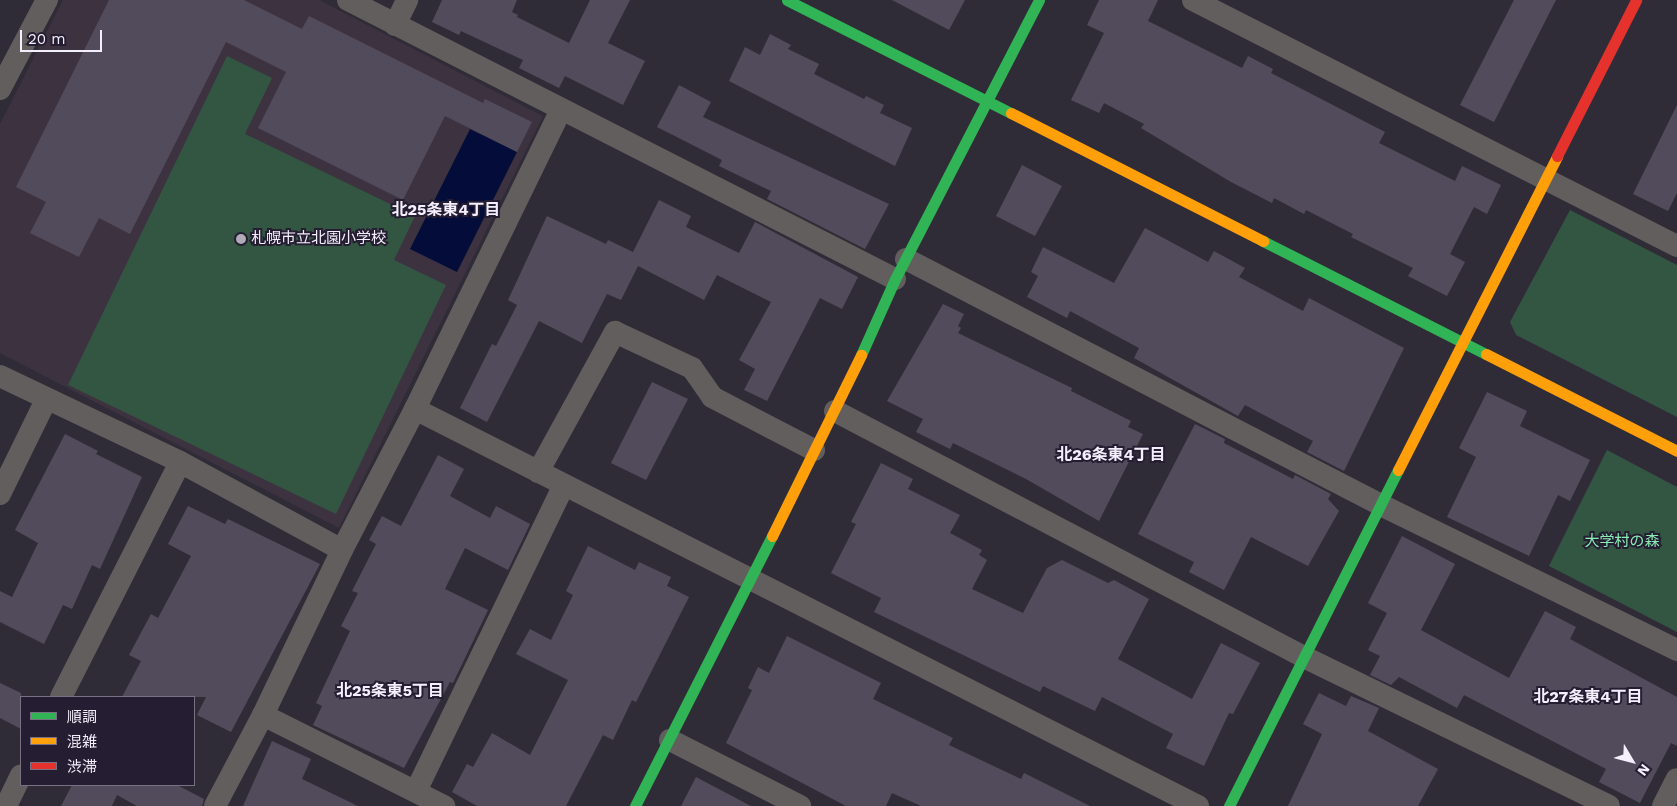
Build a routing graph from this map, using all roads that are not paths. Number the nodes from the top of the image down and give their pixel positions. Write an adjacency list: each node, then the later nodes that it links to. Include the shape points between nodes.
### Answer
1 (47, 0): 9 (street)
2 (348, 0): 8 (street)
3 (407, 0): 8 (street)
4 (787, 0): 10 (street)
5 (1039, 0): 10 (street)
6 (1193, 0): 12 (street)
7 (1636, 0): 12 (street)
8 (395, 24): 11 (street)
9 (0, 89)
10 (989, 100): 14 (street); 16 (street)
11 (561, 110): 15 (street); 19 (street)
12 (1546, 179): 13 (street); 16 (street)
13 (1677, 246)
14 (906, 259): 15 (street); 27 (street)
15 (895, 279): 20 (street)
16 (1464, 344): 22 (street); 27 (street)
17 (0, 376): 18 (street)
18 (46, 400): 23 (street); 26 (street)
19 (415, 409): 24 (street); 28 (street)
20 (835, 411): 21 (street); 31 (street)
21 (814, 450): 24 (street, via 712,397 692,368 616,332); 29 (street)
22 (1677, 450)
23 (180, 462): 28 (street); 32 (street)
24 (538, 472): 25 (street)
25 (564, 485): 29 (street); 37 (street)
26 (0, 494)
27 (1381, 506): 30 (street); 31 (street)
28 (342, 550): 33 (street)
29 (748, 578): 34 (street); 43 (street)
30 (1677, 650)
31 (1304, 657): 44 (street); 45 (street)
32 (62, 696)
33 (263, 715): 37 (street); 39 (street)
34 (670, 740): 41 (street); 42 (street)
35 (20, 777): 38 (street)
36 (1677, 779): 46 (street)
37 (416, 790): 40 (street)
38 (7, 804)
39 (215, 806)
40 (444, 806)
41 (635, 806)
42 (800, 806)
43 (1198, 806)
44 (1229, 806)
45 (1610, 806)
46 (1663, 806)

